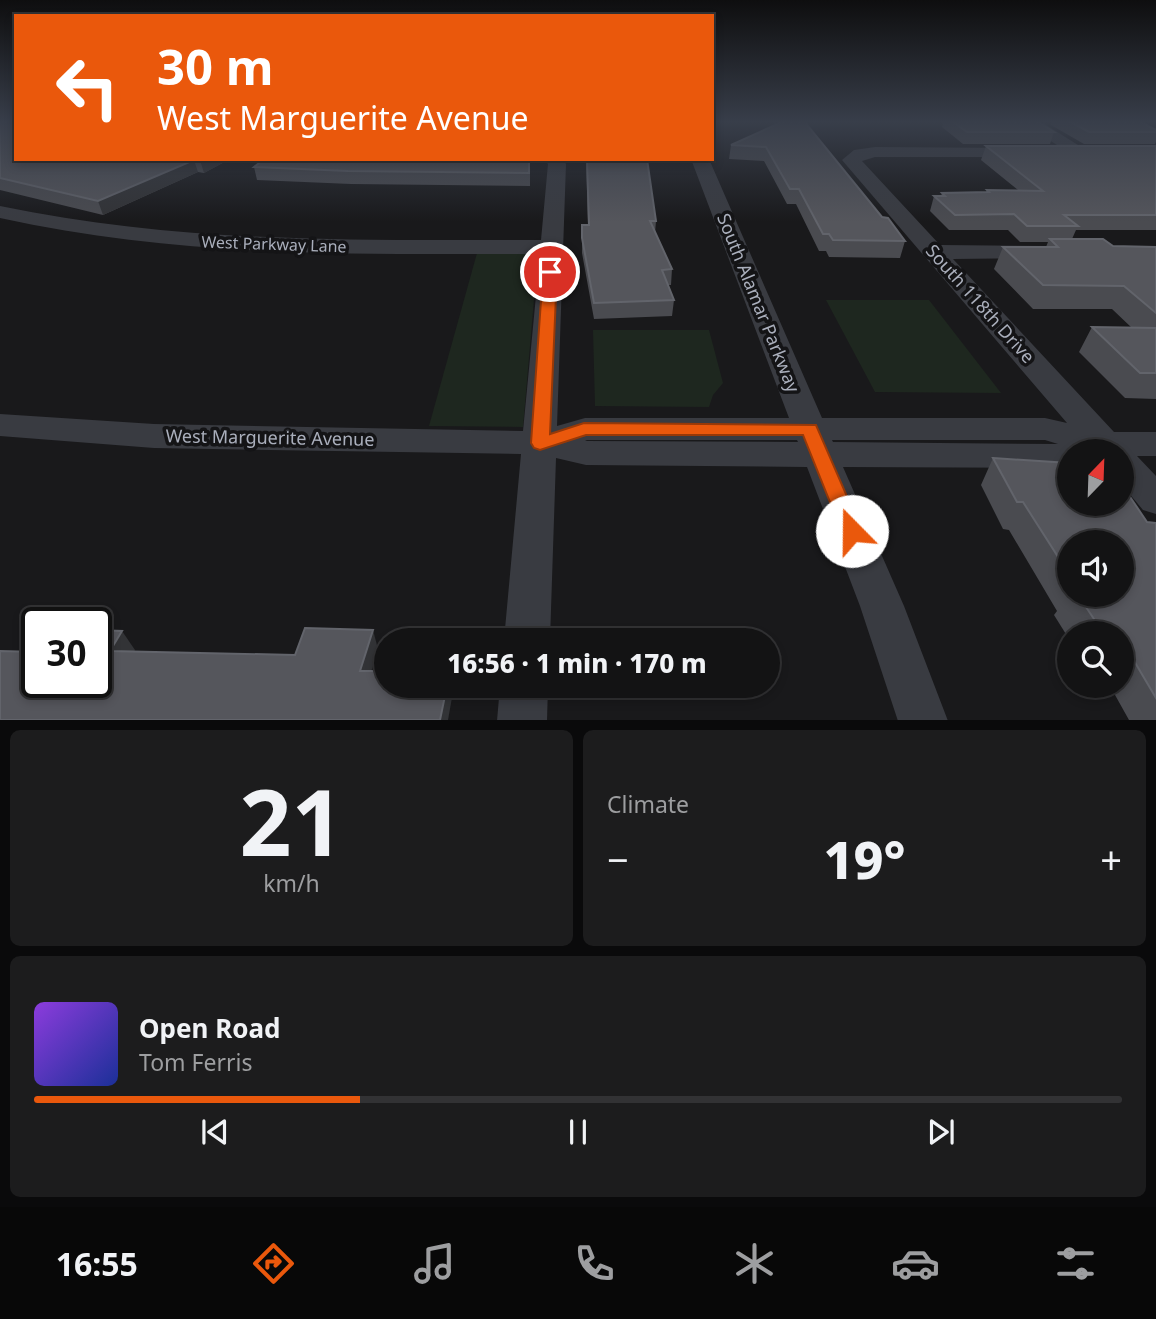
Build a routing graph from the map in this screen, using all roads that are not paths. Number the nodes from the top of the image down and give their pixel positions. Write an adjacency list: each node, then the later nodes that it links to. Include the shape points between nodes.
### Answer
1 (862, 155): 6 (street, South 118th Drive, via 851,160)
2 (555, 161): 5 (street)
3 (701, 161): 12 (street, South Alamar Parkway)
4 (0, 212): 5 (street, West Parkway Lane, via 101,232 218,244)
5 (551, 247): 11 (street)
6 (933, 251): 7 (street); 10 (street, South 118th Drive)
7 (1058, 251)
8 (0, 425): 11 (street, West Marguerite Avenue, via 154,436)
9 (1071, 439): 12 (street, West Marguerite Avenue, via 1045,429)
10 (1093, 439)
11 (540, 443): 12 (street, West Marguerite Avenue, via 586,453); 18 (street)
12 (815, 443): 15 (street, West Marguerite Avenue); 21 (street, South Alamar Parkway)
13 (1156, 444): 14 (street, West Marguerite Avenue)
14 (1134, 447)
15 (1057, 456)
16 (1134, 480): 17 (street, South 118th Drive)
17 (1156, 500)
18 (528, 628)
19 (523, 698): 20 (street)
20 (522, 720)
21 (923, 720)

